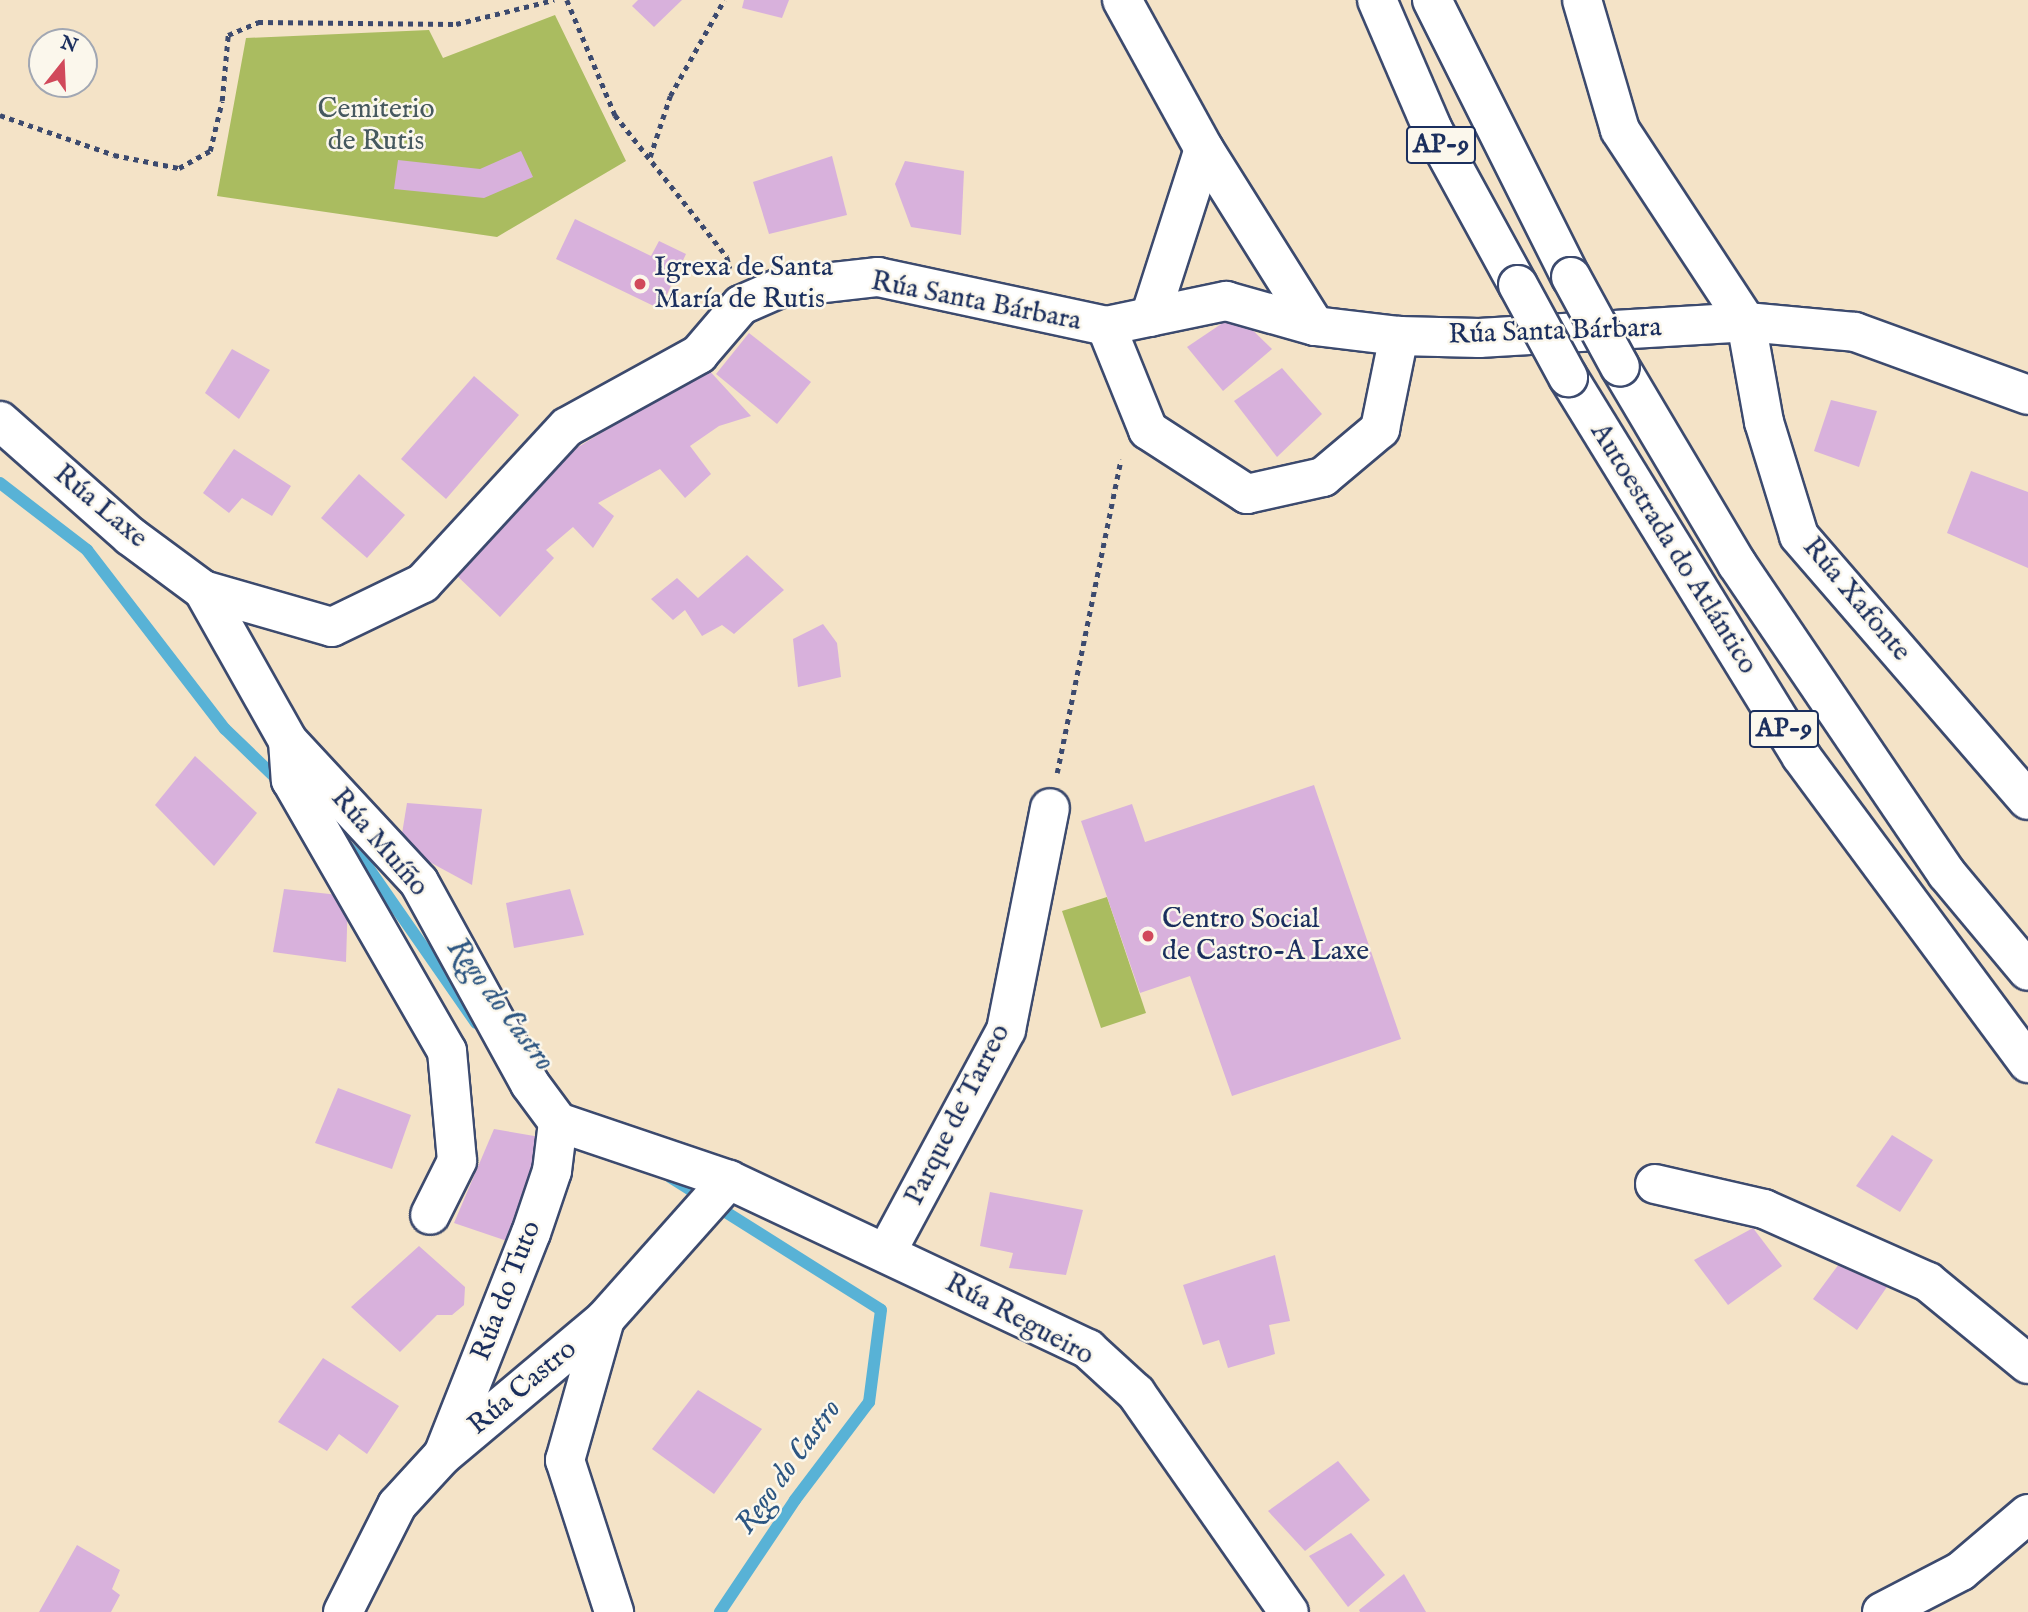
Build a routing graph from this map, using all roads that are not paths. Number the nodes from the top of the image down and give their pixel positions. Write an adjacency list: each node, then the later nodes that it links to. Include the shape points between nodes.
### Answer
1 (1122, 0): 5 (main road)
2 (1377, 0): 18 (main road, Autoestrada do Atlántico / AP-9, bridge, via 1432,128 1568,377 1801,756)
3 (1433, 0): 17 (main road, Autoestrada do Atlántico / AP-9, bridge, via 1620,368 1760,598 1947,874)
4 (1583, 0): 7 (main road, via 1620,130)
5 (1204, 149): 6 (main road); 8 (main road)
6 (1150, 317): 8 (main road, Rúa Santa Bárbara, via 1226,301); 9 (main road, Rúa Santa Bárbara)
7 (1746, 322): 10 (main road, Rúa Santa Bárbara, via 1479,338); 11 (main road, Rúa Santa Bárbara, via 1855,332); 15 (main road, Rúa Xafonte, via 1764,422 1799,536)
8 (1315, 326): 10 (main road, Rúa Santa Bárbara)
9 (1106, 327): 10 (main road, via 1149,430 1247,494 1322,477 1380,429); 13 (main road, Rúa Santa Bárbara, via 878,277 780,288 741,305 699,354 567,427 423,583 332,628)
10 (1399, 336)
11 (2028, 394)
12 (0, 421): 13 (main road, Rúa Laxe, via 130,536)
13 (203, 590): 14 (main road, Rúa Muíño)
14 (288, 741): 19 (main road, Rúa Muíño, via 419,882 530,1084); 22 (main road, Rúa Muíño, via 291,780 447,1051 457,1161)
15 (2028, 800)
16 (1050, 808): 23 (main road, Parque de Tarreo, via 1006,1030)
17 (2028, 971)
18 (2028, 1063)
19 (558, 1122): 20 (main road); 26 (main road, Rúa do Tuto, via 552,1171 531,1233)
20 (729, 1180): 23 (main road, Rúa Regueiro); 24 (main road, Rúa Castro)
21 (1655, 1184): 25 (main road, via 1764,1209 1928,1282)
22 (429, 1215)
23 (886, 1253): 30 (main road, Rúa Regueiro, via 1087,1349 1136,1393)
24 (605, 1319): 26 (main road, Rúa Castro); 29 (main road, via 565,1460)
25 (2028, 1364)
26 (442, 1456): 28 (main road, Rúa Castro, via 397,1505)
27 (2028, 1514): 31 (main road, via 1961,1571)
28 (343, 1612)
29 (614, 1612)
30 (1289, 1612)
31 (1882, 1612)

